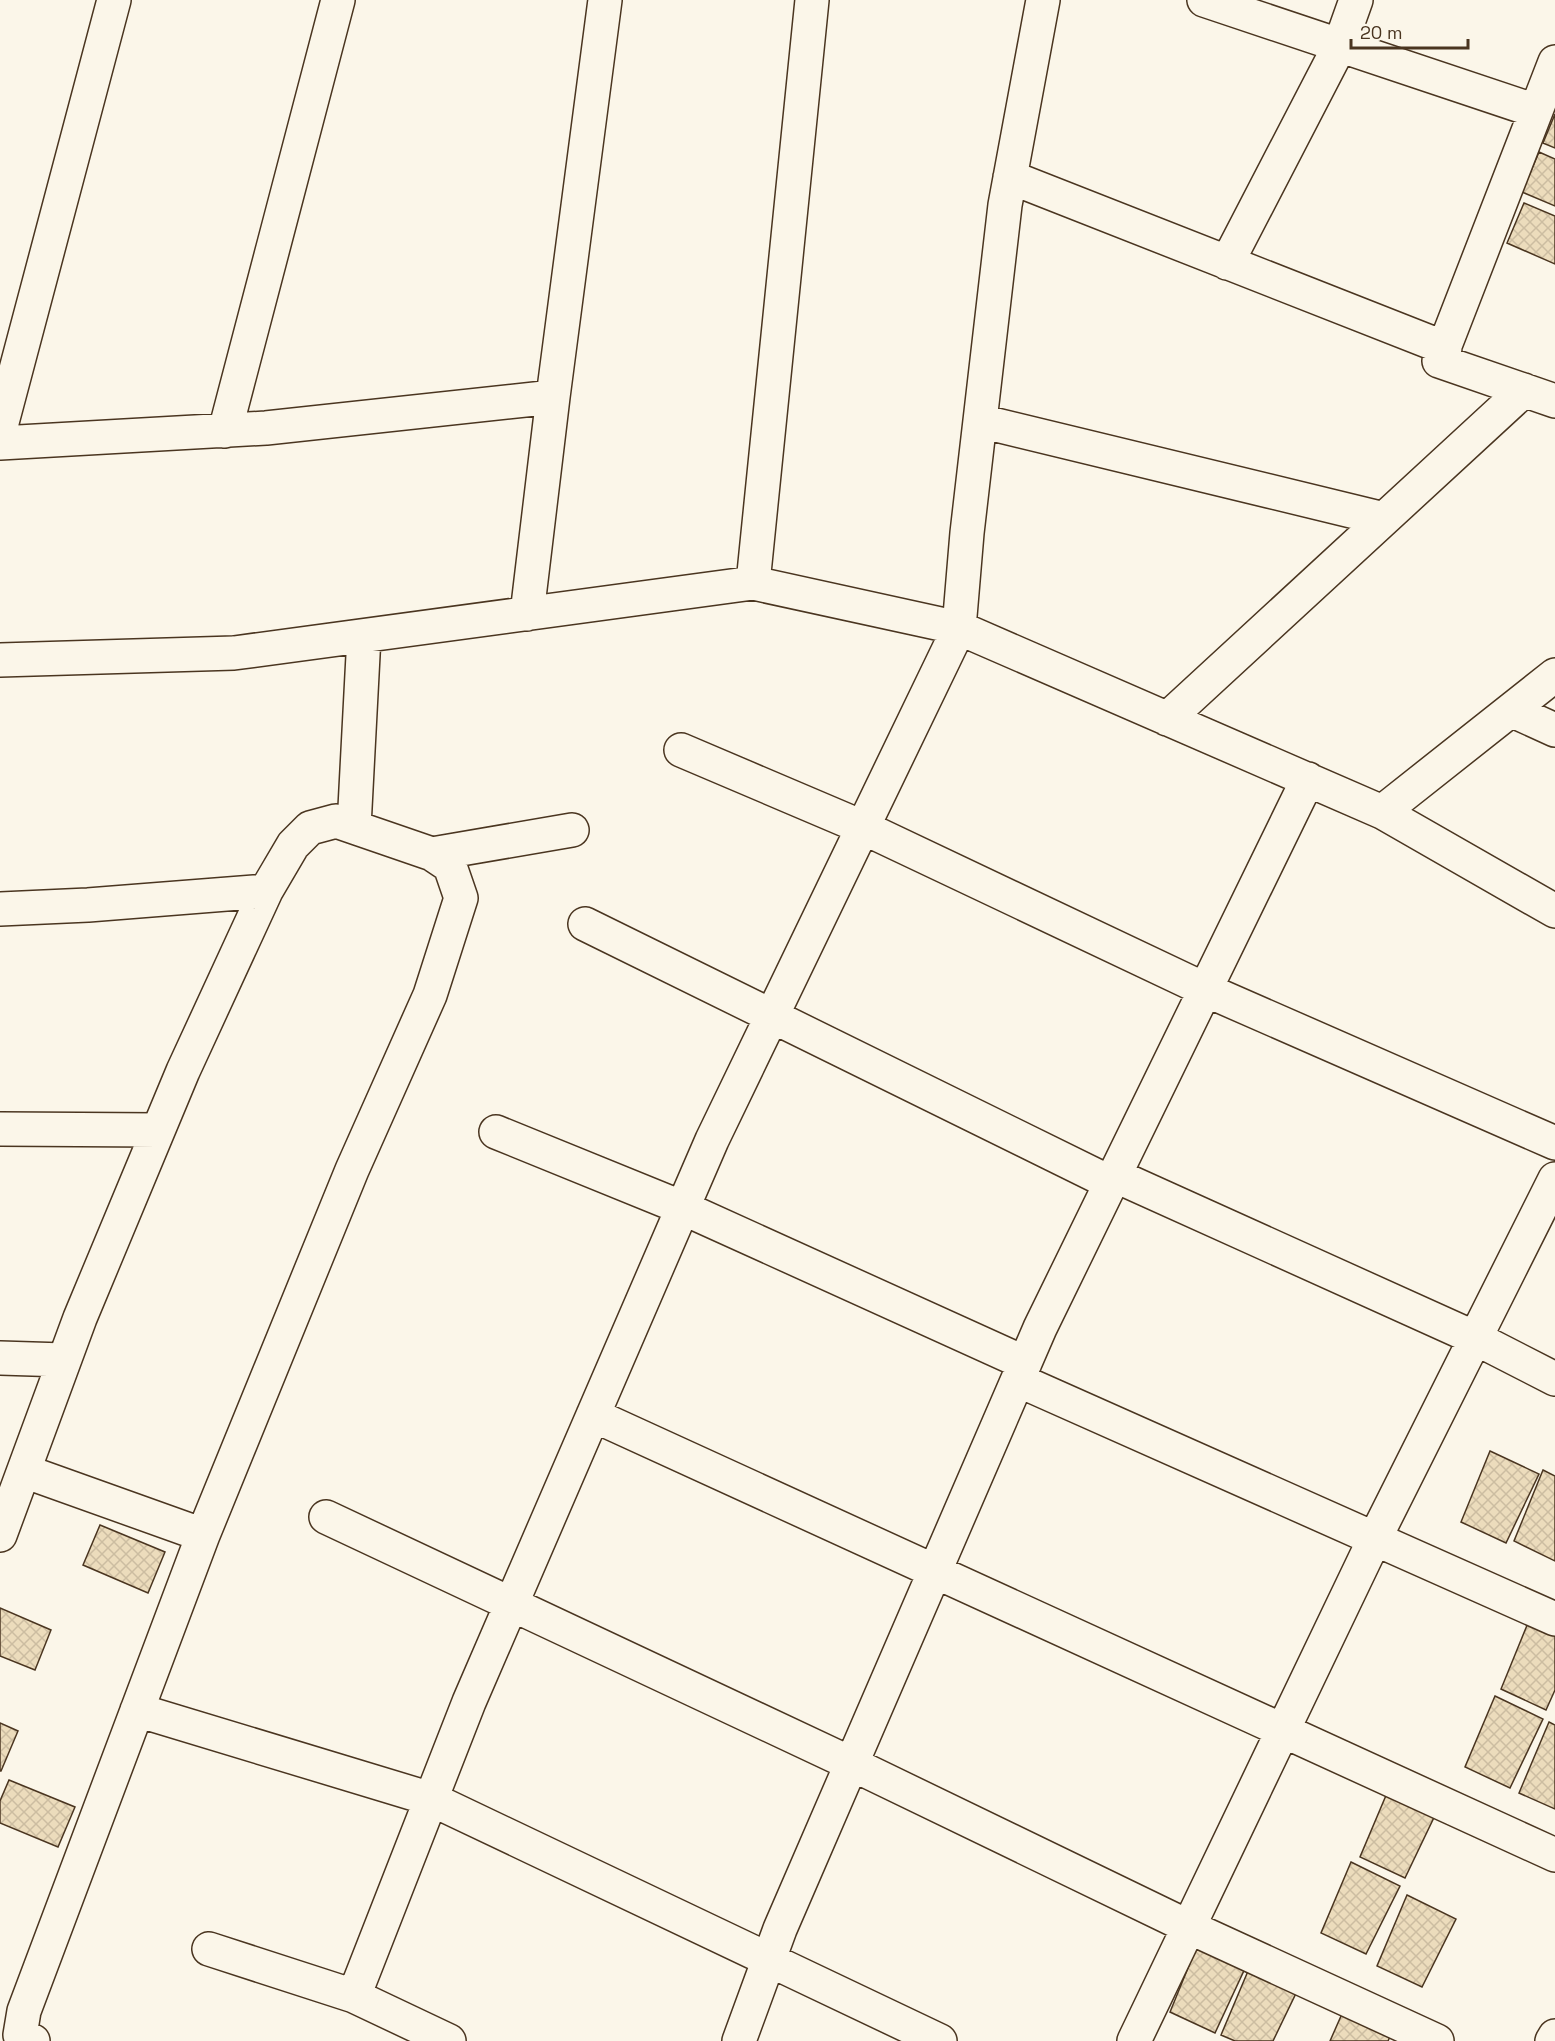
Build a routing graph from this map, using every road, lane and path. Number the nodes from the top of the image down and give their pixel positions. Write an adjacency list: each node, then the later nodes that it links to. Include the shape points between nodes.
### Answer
1 (114, 0): 18 (street)
2 (338, 0): 19 (street)
3 (605, 0): 15 (street)
4 (812, 0): 22 (street)
5 (1044, 0): 11 (street)
6 (1204, 0): 8 (street)
7 (1356, 0): 8 (street)
8 (1340, 45): 10 (street); 12 (street)
9 (1555, 62): 10 (street)
10 (1536, 111): 13 (street)
11 (1010, 177): 12 (street); 17 (street)
12 (1227, 263): 13 (street)
13 (1445, 348): 14 (street, via 1439,361)
14 (1524, 390): 16 (street); 21 (street)
15 (554, 397): 19 (street); 23 (street)
16 (1555, 401)
17 (980, 421): 21 (street); 24 (street)
18 (0, 430)
19 (225, 431): 20 (street)
20 (0, 442)
21 (1384, 519): 29 (street)
22 (753, 583): 23 (street); 24 (street)
23 (528, 614): 25 (street)
24 (959, 628): 29 (street); 35 (street)
25 (364, 636): 26 (street, via 234,653); 34 (street)
26 (0, 660)
27 (1555, 675): 28 (street)
28 (1511, 710): 30 (street); 33 (street)
29 (1167, 719): 32 (street)
30 (1555, 730)
31 (681, 750): 35 (street)
32 (1308, 780): 33 (street); 42 (street)
33 (1382, 812): 40 (street)
34 (354, 827): 37 (street); 38 (street, via 336,821 310,828 293,845)
35 (862, 827): 42 (street); 43 (street)
36 (572, 830): 37 (street)
37 (432, 854): 60 (street, via 450,866 461,898 430,995 352,1170)
38 (266, 891): 39 (street); 45 (street)
39 (0, 909)
40 (1555, 911)
41 (585, 924): 43 (street)
42 (1206, 990): 47 (street); 48 (street)
43 (771, 1017): 48 (street); 50 (street)
44 (0, 1129): 45 (street)
45 (158, 1130): 53 (street)
46 (496, 1132): 50 (street)
47 (1555, 1143)
48 (1113, 1179): 51 (street); 54 (street)
49 (1555, 1179): 51 (street)
50 (683, 1208): 54 (street); 56 (street)
51 (1475, 1338): 55 (street); 61 (street)
52 (0, 1358): 53 (street)
53 (64, 1360): 57 (street)
54 (1021, 1372): 61 (street); 62 (street)
55 (1555, 1379)
56 (593, 1415): 62 (street); 63 (street)
57 (24, 1471): 59 (street); 60 (street)
58 (326, 1517): 63 (street)
59 (0, 1535)
60 (203, 1535): 65 (street)
61 (1375, 1538): 64 (street); 66 (street)
62 (935, 1571): 66 (street); 67 (street)
63 (511, 1604): 67 (street); 68 (street)
64 (1555, 1619)
65 (137, 1710): 68 (street); 75 (street, via 24,2011 20,2035)
66 (1283, 1730): 69 (street); 70 (street)
67 (852, 1764): 70 (street); 72 (street)
68 (431, 1799): 72 (street); 73 (street)
69 (1555, 1855)
70 (1189, 1927): 79 (street); 80 (street)
71 (209, 1949): 73 (street)
72 (769, 1960): 77 (street); 78 (street)
73 (354, 1996): 76 (street)
74 (1555, 2036): 81 (street)
75 (33, 2041)
76 (449, 2041)
77 (739, 2041)
78 (940, 2041)
79 (1134, 2041)
80 (1437, 2041)
81 (1552, 2041)

